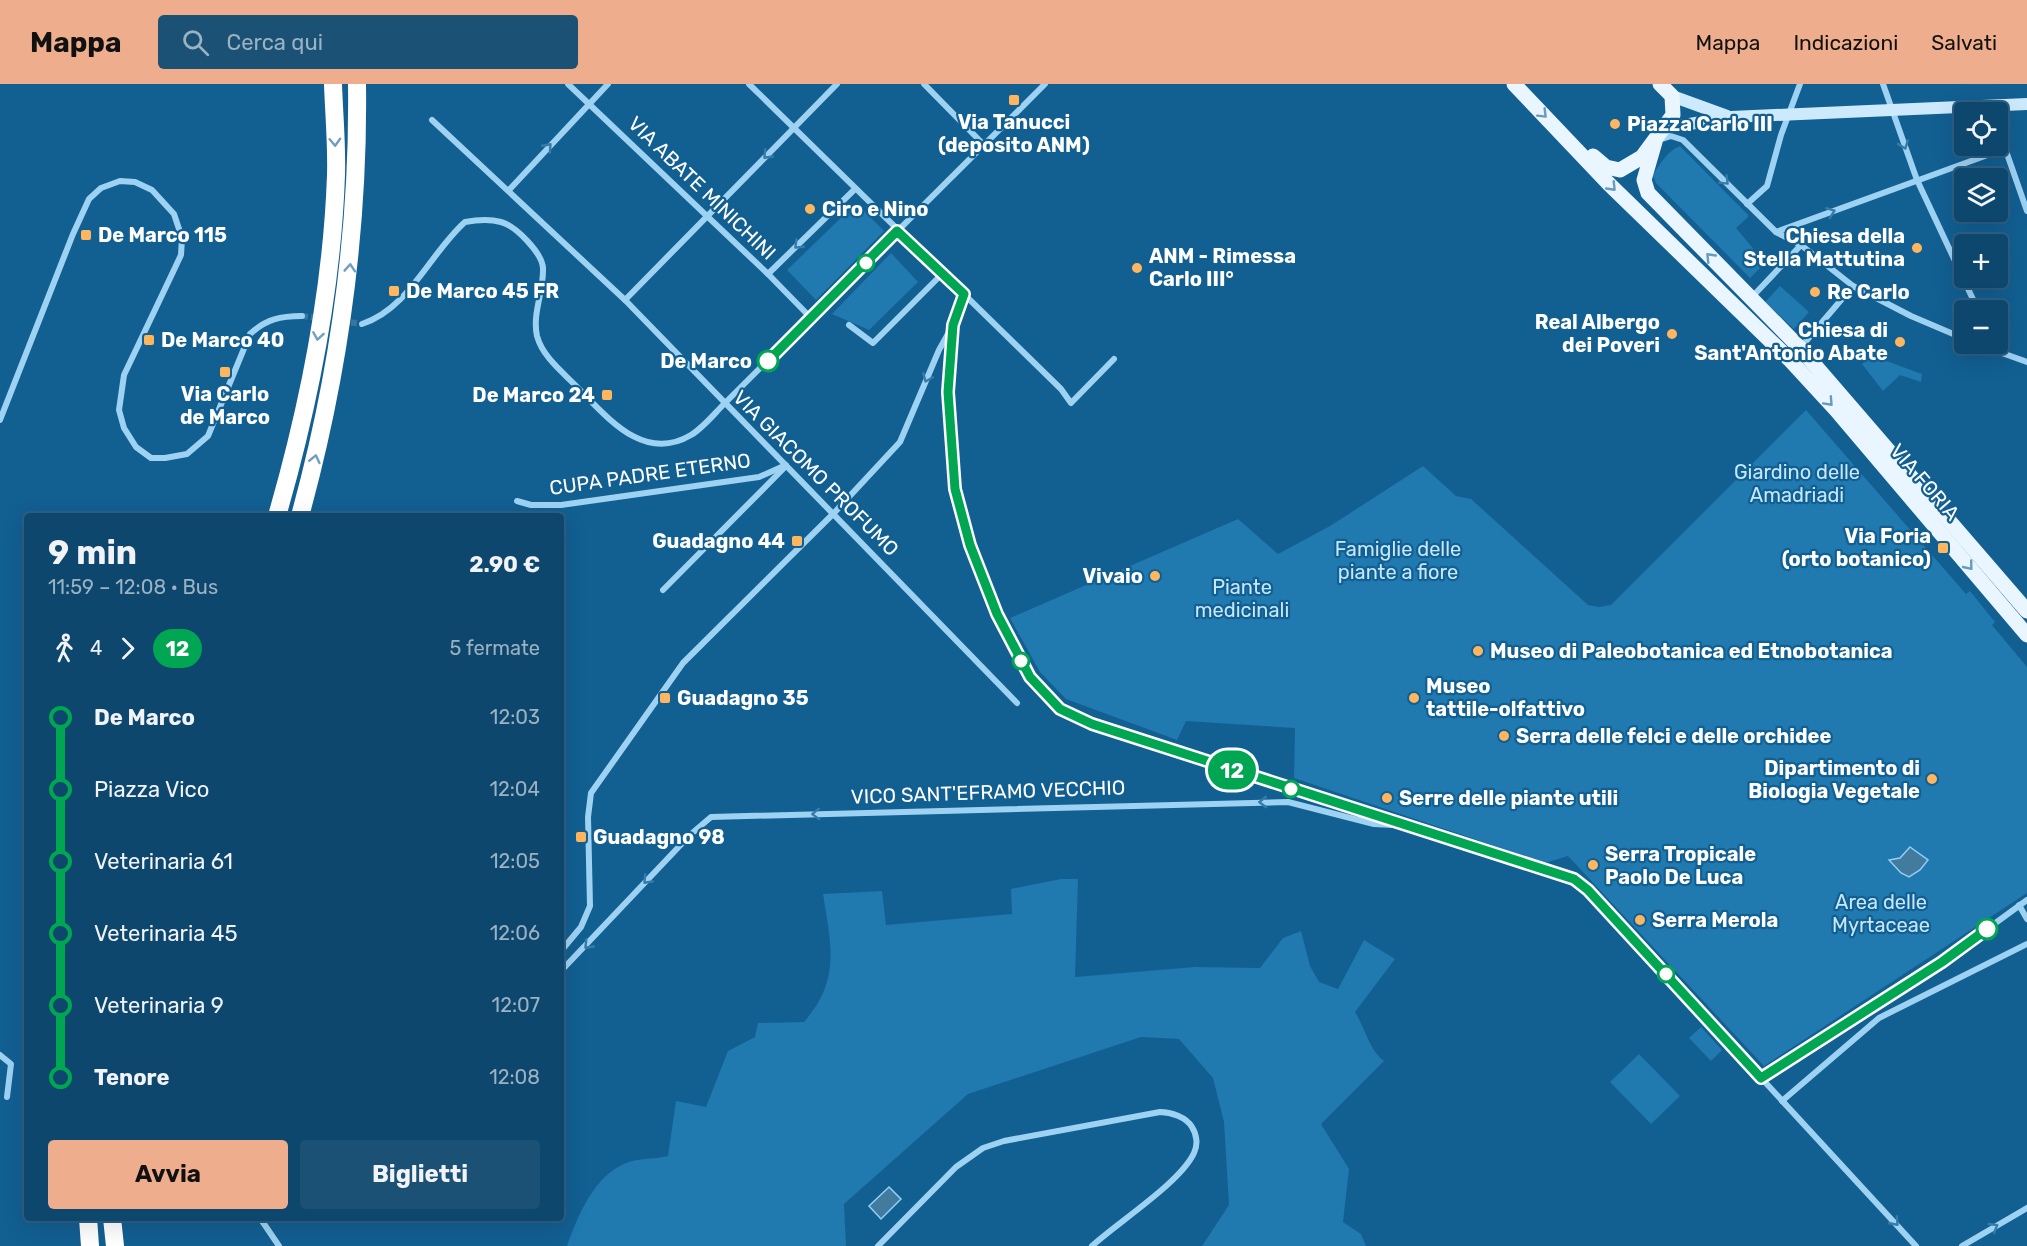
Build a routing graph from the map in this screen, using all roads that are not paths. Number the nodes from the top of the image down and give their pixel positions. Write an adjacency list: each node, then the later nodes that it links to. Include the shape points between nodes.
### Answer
1 (333, 84): 59 (highway, one-way to 59, bridge, via 336,174 329,256 308,392)
2 (357, 84): 60 (highway, one-way to 2, bridge, via 329,397 349,277 358,155)
3 (568, 84): 14 (street, VIA ABATE MINICHINI)
4 (608, 84): 14 (street)
5 (749, 84): 22 (street)
6 (837, 84): 22 (street)
7 (924, 84): 26 (street)
8 (1045, 84): 26 (street)
9 (1514, 84): 25 (main road, one-way to 25)
10 (1660, 84): 13 (main road)
11 (1800, 84): 19 (street)
12 (1883, 84): 18 (street)
13 (1672, 96): 20 (main road); 23 (main road, via 1673,115)
14 (588, 103): 31 (street, one-way to 14); 34 (street, VIA ABATE MINICHINI)
15 (2027, 104): 16 (main road)
16 (2008, 107)
17 (1954, 109): 18 (main road)
18 (1891, 110): 19 (main road); 29 (street, one-way to 29)
19 (1788, 115): 20 (main road); 32 (street, via 1767,186)
20 (1731, 117): 23 (main road)
21 (432, 120): 31 (street, VIA GIACOMO PROFUMO)
22 (793, 128): 30 (street); 34 (street, one-way to 34)
23 (1666, 128): 24 (main road)
24 (1655, 142): 25 (main road, via 1642,157 1620,170 1606,167); 32 (street, one-way to 32, via 1671,136 1683,140); 42 (main road, one-way to 24, via 1644,187)
25 (1572, 143): 51 (main road, VIA FORIA, one-way to 51, via 1738,312)
26 (984, 145): 35 (street)
27 (1984, 156): 29 (street)
28 (2007, 156): 33 (street)
29 (1917, 180): 36 (street, one-way to 29); 44 (street)
30 (855, 189): 35 (street); 39 (street, one-way to 39)
31 (509, 190): 43 (street, VIA GIACOMO PROFUMO)
32 (1747, 204): 36 (street)
33 (2027, 211)
34 (708, 216): 39 (street, VIA ABATE MINICHINI); 43 (street)
35 (897, 231): 38 (street); 46 (street)
36 (1776, 232): 37 (street)
37 (1801, 245): 40 (street); 42 (street)
38 (943, 273): 41 (street); 49 (street, via 873,343)
39 (768, 274): 46 (street, VIA ABATE MINICHINI)
40 (1853, 286): 50 (street); 51 (street)
41 (964, 294): 48 (street); 53 (street, via 1071,403)
42 (1751, 299): 51 (main road, VIA FORIA)
43 (625, 300): 55 (street, VIA GIACOMO PROFUMO)
44 (1973, 300)
45 (302, 316): 56 (street, via 278,316 250,334 208,436 187,454 150,458 136,447 124,428 119,410 124,375 177,264 182,238 174,214 152,190 135,182 120,181 100,188 89,200)
46 (811, 318): 55 (street)
47 (362, 324): 55 (street, via 394,306 465,222 501,222 539,255 543,267 537,337 547,356 621,431 647,442 672,442 691,435)
48 (953, 325): 61 (street, one-way to 61, via 900,442); 66 (street, via 948,392 955,489 970,545 997,614 1030,677 1060,709 1092,724)
49 (849, 326)
50 (1954, 334)
51 (1795, 354): 63 (main road, VIA FORIA); 64 (main road, VIA FORIA, one-way to 64, via 1851,428)
52 (2003, 354): 54 (street)
53 (1114, 359)
54 (2027, 362)
55 (724, 404): 57 (street, VIA GIACOMO PROFUMO)
56 (0, 420)
57 (786, 465): 58 (street, CUPA PADRE ETERNO, via 759,477 561,506); 61 (street, VIA GIACOMO PROFUMO); 62 (street)
58 (517, 501)
59 (278, 513)
60 (301, 513)
61 (834, 513): 65 (street, VIA GIACOMO PROFUMO); 71 (street, via 683,663 591,793 590,906 581,927)
62 (663, 590)
63 (2027, 611)
64 (2027, 634)
65 (1017, 703)
66 (1403, 826): 72 (street, VICO SANT'EFRAMO VECCHIO, one-way to 72, via 1374,824 1288,802 716,817 690,835); 76 (street, via 1565,875 1580,883)
67 (2027, 900): 68 (street)
68 (2019, 905): 69 (street); 73 (street, via 1942,962)
69 (2027, 919)
70 (2027, 944): 74 (street)
71 (564, 947)
72 (564, 968)
73 (1871, 1007): 74 (street); 76 (street)
74 (1879, 1018): 78 (street)
75 (0, 1055): 77 (street, via 11,1064)
76 (1761, 1078): 78 (street)
77 (7, 1097)
78 (1782, 1101): 88 (street, one-way to 88)
79 (2027, 1208): 89 (street, one-way to 79)
80 (88, 1221): 83 (highway)
81 (112, 1221): 84 (highway)
82 (262, 1221): 85 (street)
83 (90, 1246)
84 (115, 1246)
85 (279, 1246)
86 (878, 1246): 87 (street, via 960,1163 987,1146 1160,1112 1185,1120 1197,1139 1192,1157)
87 (1092, 1246)
88 (1916, 1246)
89 (1962, 1246)

